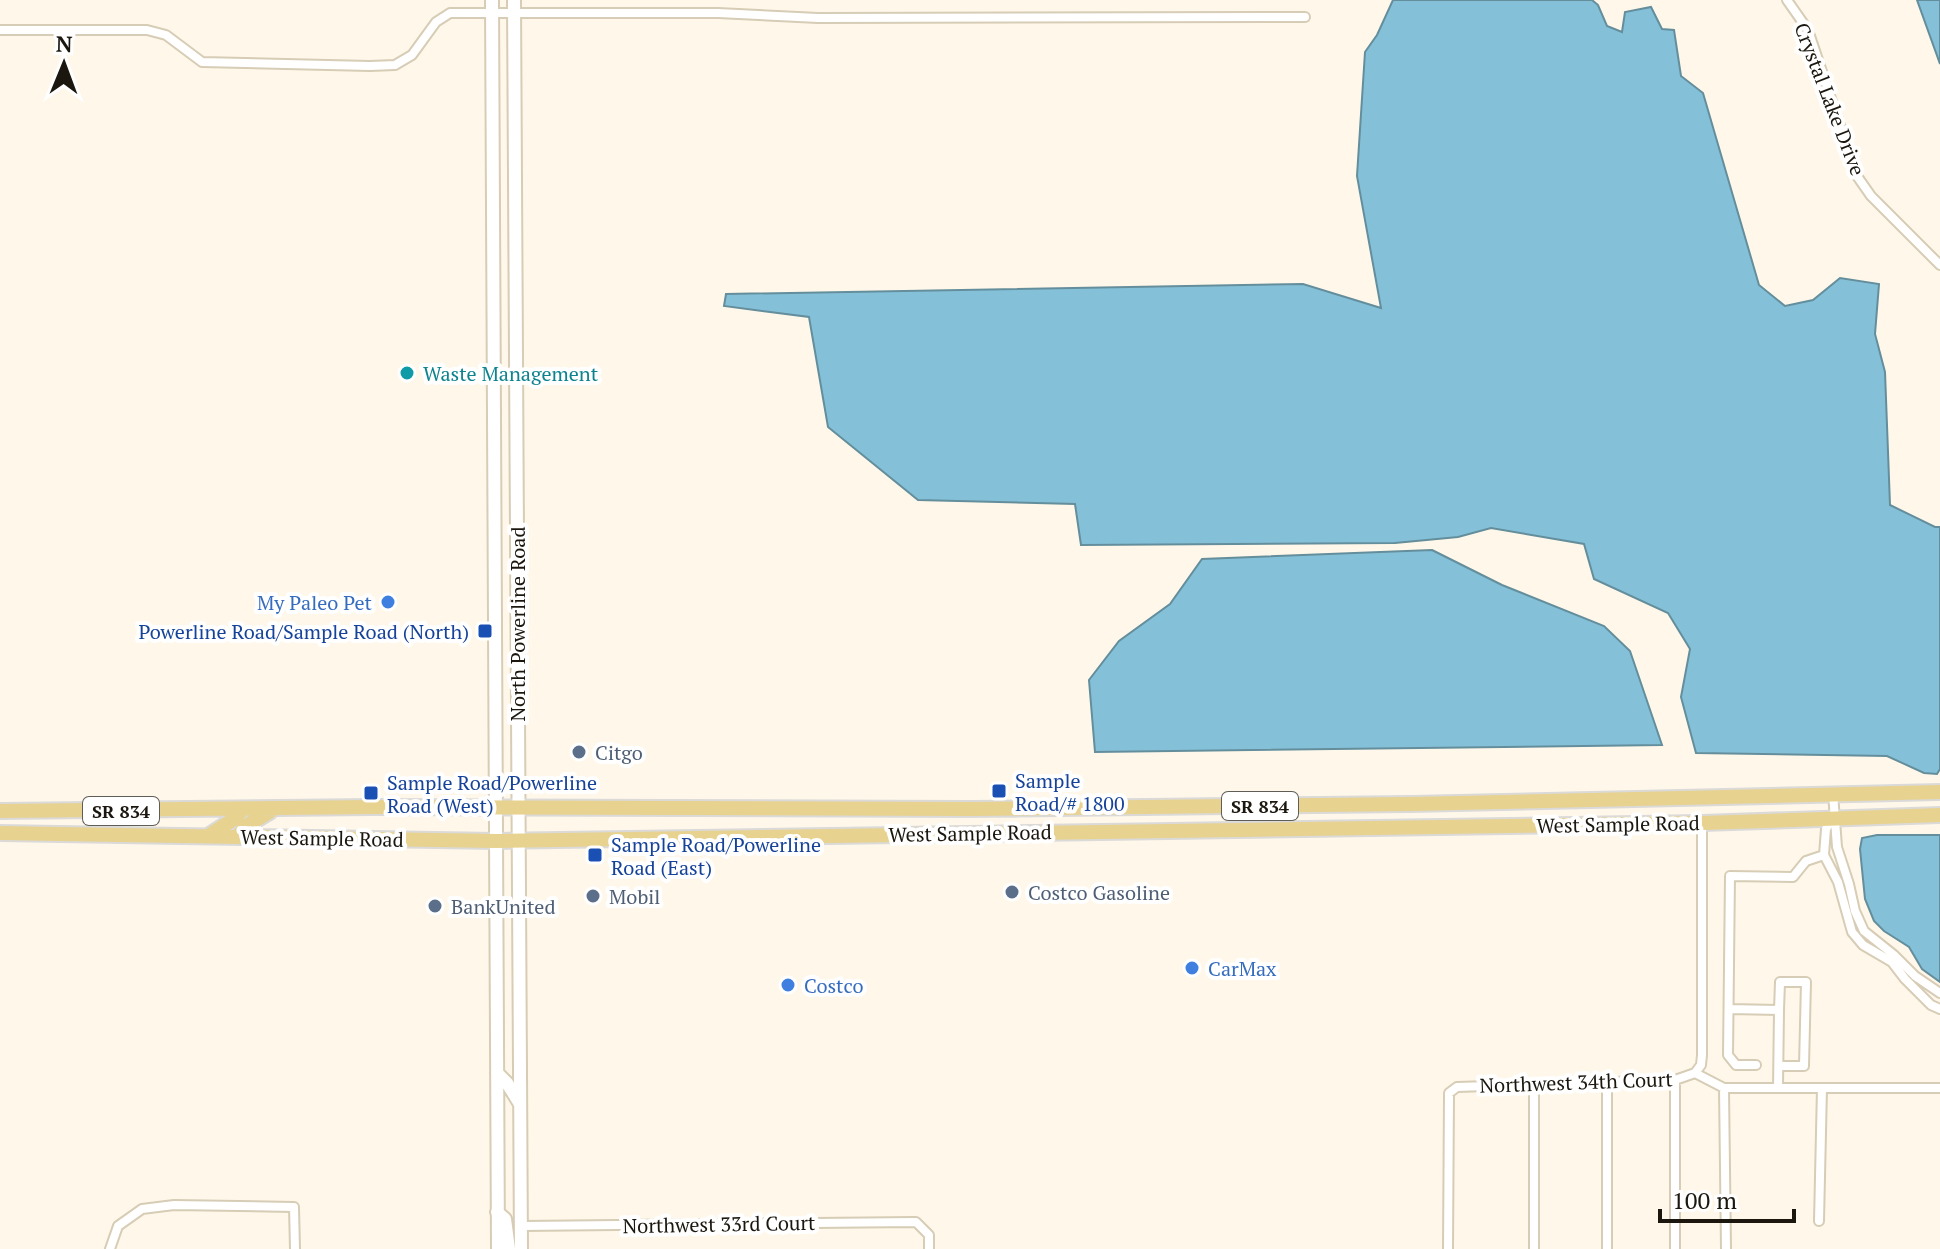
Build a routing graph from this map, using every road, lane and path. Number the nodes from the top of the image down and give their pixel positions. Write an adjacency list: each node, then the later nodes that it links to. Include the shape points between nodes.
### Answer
1 (1787, 0): 6 (street, Crystal Lake Drive, via 1808,30 1857,176)
2 (492, 6): 3 (street); 5 (street, via 450,13 436,22 412,55 383,66 202,62 166,35 147,30); 8 (main road, North Powerline Road)
3 (514, 6): 4 (street, via 818,18); 7 (main road, North Powerline Road)
4 (1305, 17)
5 (0, 30)
6 (1940, 265)
7 (515, 271): 8 (main road); 9 (main road, North Powerline Road)
8 (494, 300): 9 (main road); 10 (main road, North Powerline Road)
9 (515, 328): 11 (main road, North Powerline Road)
10 (494, 539): 11 (main road); 14 (main road, North Powerline Road)
11 (517, 567): 15 (main road, North Powerline Road)
12 (1940, 792): 13 (main road, West Sample Road / SR 834)
13 (1833, 793): 15 (main road, West Sample Road / SR 834, via 1411,804); 20 (street)
14 (496, 808): 15 (main road, West Sample Road / SR 834); 16 (main road, West Sample Road / SR 834); 25 (main road, North Powerline Road)
15 (519, 808): 26 (main road, North Powerline Road)
16 (275, 809): 17 (main road, West Sample Road / SR 834); 24 (main road)
17 (242, 810): 18 (main road, West Sample Road / SR 834); 23 (main road)
18 (0, 811)
19 (1940, 815): 20 (main road, West Sample Road / SR 834)
20 (1833, 817): 21 (main road, West Sample Road / SR 834); 27 (street, via 1825,833); 28 (street, via 1837,847 1864,931)
21 (1702, 823): 26 (main road, West Sample Road / SR 834); 35 (street, via 1702,1055)
22 (0, 833): 23 (main road, West Sample Road / SR 834)
23 (208, 836): 24 (main road, West Sample Road / SR 834)
24 (238, 836): 25 (main road, West Sample Road / SR 834)
25 (496, 841): 26 (main road, West Sample Road / SR 834); 34 (main road, North Powerline Road)
26 (519, 841): 43 (main road, North Powerline Road)
27 (1824, 855): 29 (street, via 1806,861 1793,877 1730,876); 30 (street, via 1852,932)
28 (1940, 993)
29 (1729, 1009): 31 (street); 32 (street, via 1728,1055 1736,1065)
30 (1940, 1009)
31 (1779, 1010): 33 (street); 33 (street, via 1780,982 1806,982 1804,1066)
32 (1756, 1065)
33 (1779, 1066): 40 (street)
34 (497, 1073): 43 (main road); 44 (main road, North Powerline Road)
35 (1695, 1073): 36 (street, Northwest 34th Court); 39 (street, Northwest 34th Court)
36 (1675, 1080): 37 (street, Northwest 34th Court); 56 (street)
37 (1607, 1083): 38 (street, Northwest 34th Court); 55 (street)
38 (1534, 1084): 53 (street, Northwest 34th Court, via 1457,1087 1449,1093); 54 (street)
39 (1724, 1088): 40 (street, Northwest 34th Court); 57 (street)
40 (1778, 1088): 41 (street, Northwest 34th Court)
41 (1822, 1088): 42 (street, Northwest 34th Court); 45 (street)
42 (1940, 1088)
43 (520, 1104): 46 (main road, North Powerline Road)
44 (497, 1212): 49 (main road, North Powerline Road); 50 (main road, via 505,1219)
45 (1819, 1221)
46 (521, 1226): 51 (main road, North Powerline Road); 52 (street, Northwest 33rd Court, via 916,1222 929,1235)
47 (110, 1249): 48 (street, via 118,1226 142,1209 174,1205 294,1207)
48 (295, 1249)
49 (498, 1249)
50 (509, 1249)
51 (521, 1249)
52 (929, 1249)
53 (1448, 1249)
54 (1534, 1249)
55 (1607, 1249)
56 (1675, 1249)
57 (1726, 1249)

